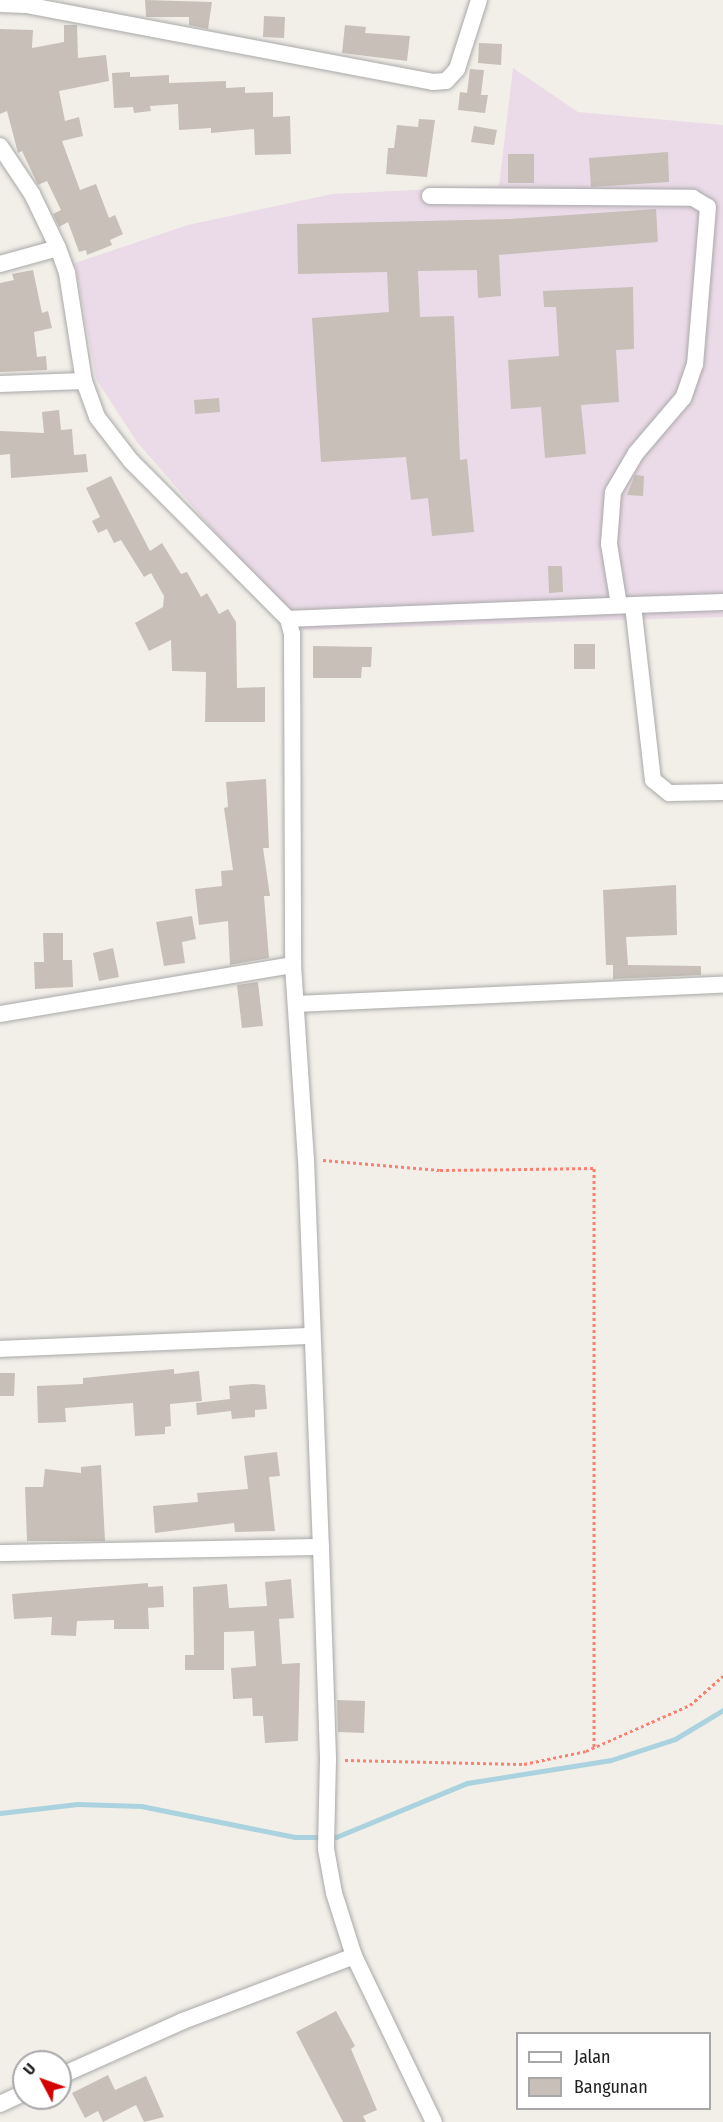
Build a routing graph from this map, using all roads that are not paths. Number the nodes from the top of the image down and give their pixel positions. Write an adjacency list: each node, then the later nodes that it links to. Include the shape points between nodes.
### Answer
1 (479, 0): 2 (street, via 457,69 446,81 433,82 49,9)
2 (0, 4)
3 (0, 146): 5 (street, via 32,195)
4 (430, 196): 10 (street, via 693,198 708,207 695,364 683,398 636,453 613,492 609,544)
5 (58, 248): 6 (street); 7 (street, via 67,273)
6 (0, 264)
7 (84, 381): 8 (street); 11 (street, via 98,417 131,461)
8 (0, 384)
9 (723, 602): 10 (street)
10 (626, 605): 11 (street); 12 (street, via 653,780 669,793)
11 (288, 620): 13 (street, via 294,684)
12 (723, 792)
13 (293, 965): 15 (street); 16 (street)
14 (723, 985): 15 (street)
15 (298, 1004): 17 (street)
16 (0, 1014)
17 (312, 1336): 18 (street); 19 (street)
18 (0, 1349)
19 (321, 1547): 20 (street); 21 (street, via 328,1759 326,1849)
20 (0, 1553)
21 (354, 1956): 22 (street, via 183,2021); 23 (street)
22 (72, 2071)
23 (434, 2122)

